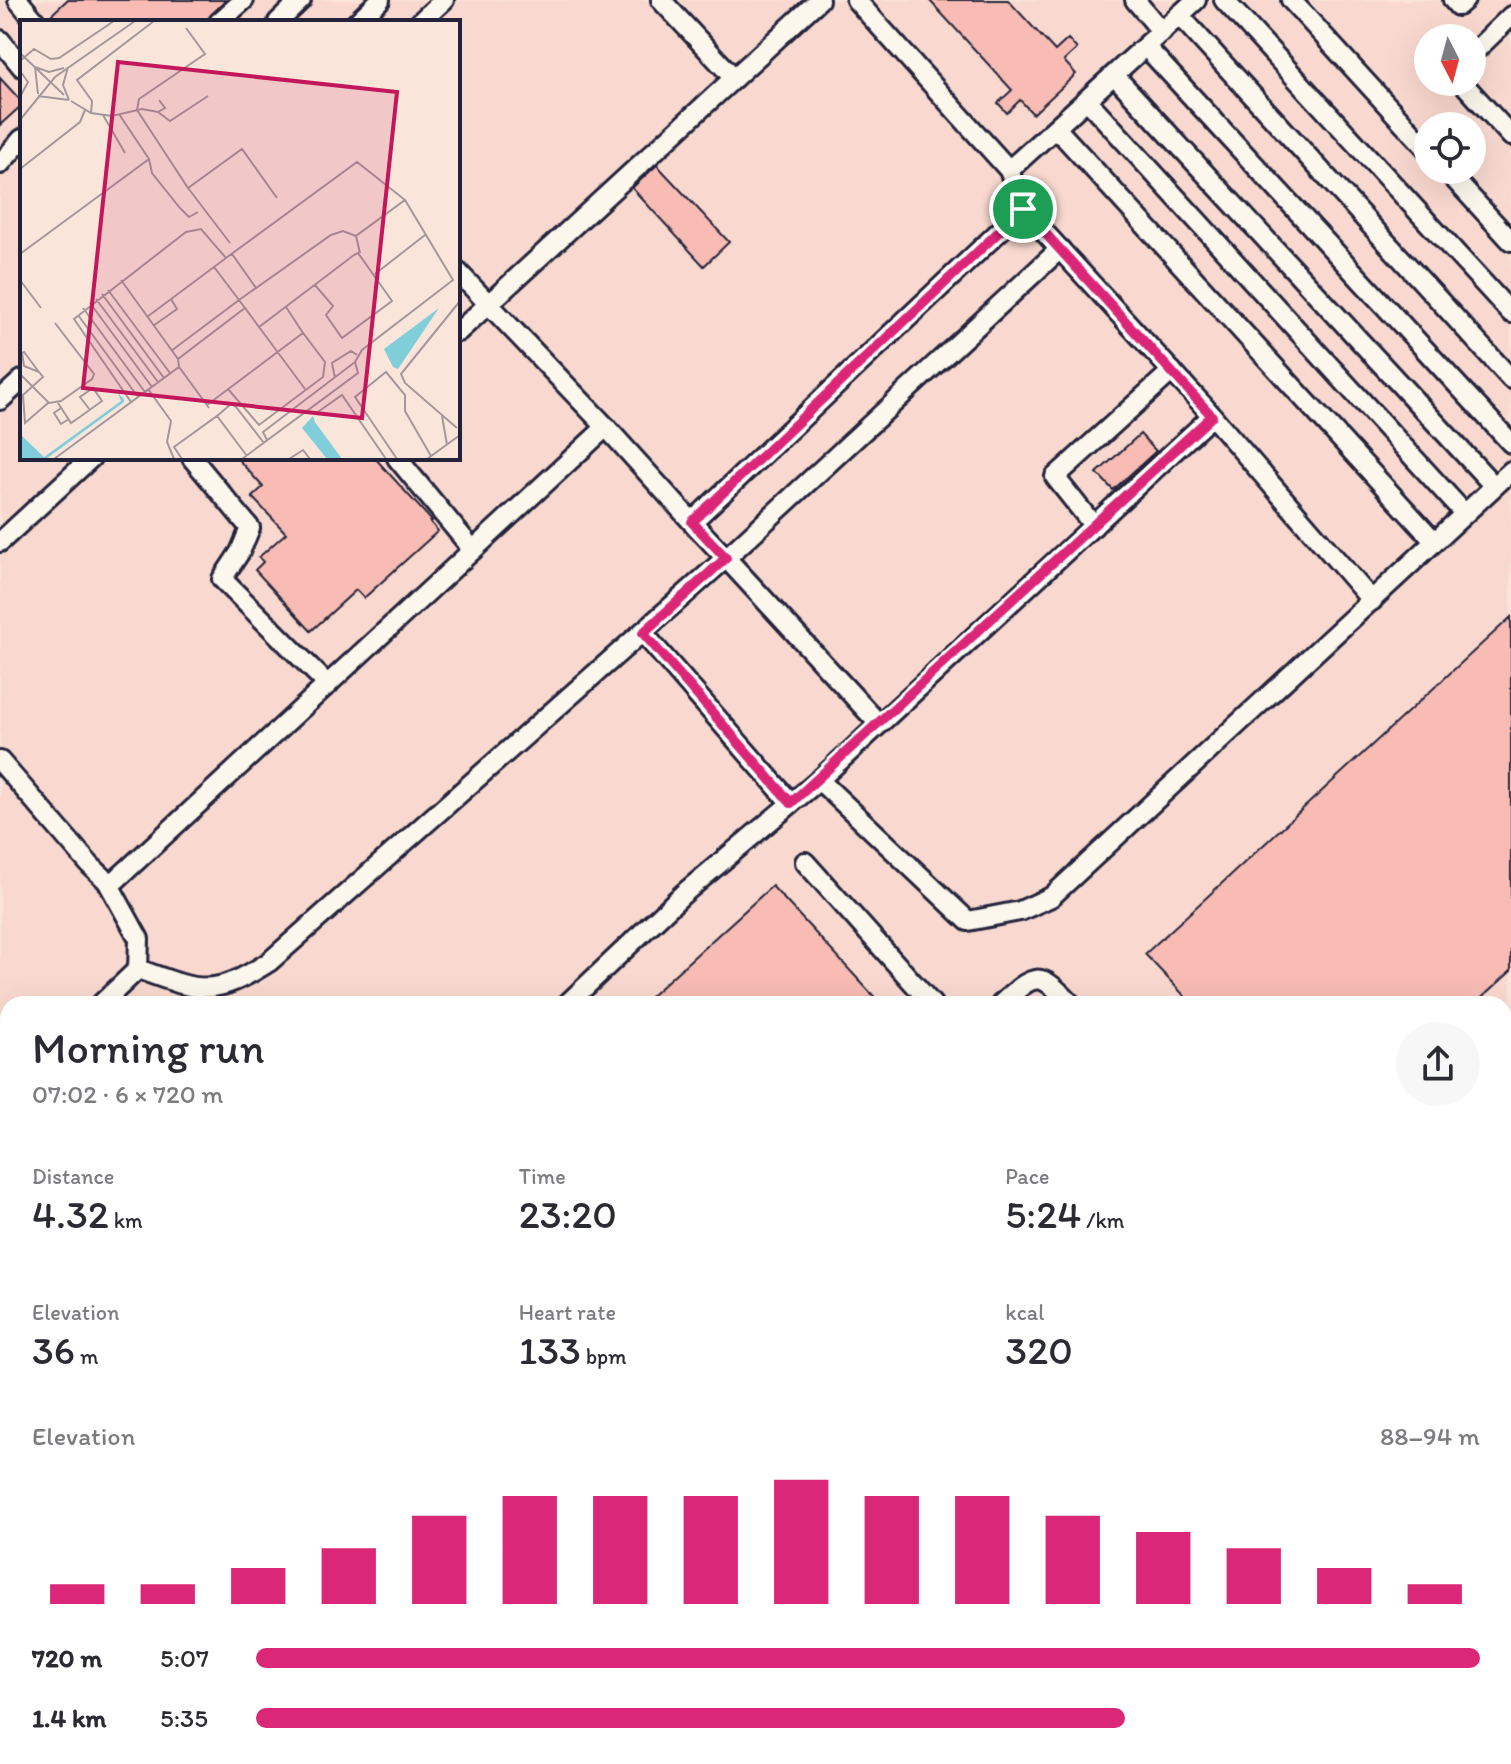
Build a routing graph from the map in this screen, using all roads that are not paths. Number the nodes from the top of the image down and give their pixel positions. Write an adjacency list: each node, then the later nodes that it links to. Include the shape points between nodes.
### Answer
1 (18, 0): 17 (street)
2 (244, 0): 18 (street)
3 (301, 0): 19 (street)
4 (380, 0): 20 (street)
5 (444, 0): 21 (street)
6 (661, 0): 28 (street)
7 (819, 0): 28 (street)
8 (856, 0): 36 (street)
9 (1135, 0): 22 (street)
10 (1196, 0): 15 (street)
11 (1224, 0): 43 (street)
12 (1291, 0): 32 (street)
13 (1453, 0): 14 (street, via 1458,6)
14 (1465, 0)
15 (1179, 15): 22 (street); 46 (street)
16 (1511, 16): 24 (street)
17 (34, 20)
18 (221, 20)
19 (280, 20)
20 (359, 20)
21 (422, 20)
22 (1162, 32): 25 (street)
23 (0, 40): 26 (street)
24 (1486, 40)
25 (1146, 47): 27 (street); 51 (street)
26 (20, 65)
27 (1114, 75): 30 (street); 56 (street)
28 (734, 78): 42 (street)
29 (1475, 96): 33 (street)
30 (1087, 100): 31 (street); 57 (street)
31 (1056, 128): 36 (street); 60 (street)
32 (1414, 135)
33 (1511, 136)
34 (20, 141): 35 (street)
35 (0, 164)
36 (1009, 170): 38 (street)
37 (1459, 184): 39 (street)
38 (1023, 209): 40 (street); 58 (street)
39 (1511, 241)
40 (1060, 249): 45 (street); 63 (street)
41 (460, 274): 42 (street)
42 (488, 305): 44 (street); 50 (street)
43 (1511, 313)
44 (460, 330)
45 (1172, 371): 49 (street); 59 (street, via 1055,477)
46 (1511, 379)
47 (20, 382): 48 (street)
48 (0, 400)
49 (1212, 416): 59 (street); 64 (street)
50 (606, 427): 58 (street); 62 (street)
51 (1511, 443)
52 (89, 460): 61 (street)
53 (194, 460): 66 (street, via 250,528 222,579)
54 (399, 460): 62 (street)
55 (1511, 471): 56 (street)
56 (1494, 486): 57 (street)
57 (1464, 513): 60 (street)
58 (692, 522): 63 (street)
59 (1094, 526): 67 (street)
60 (1434, 541): 64 (street)
61 (0, 542)
62 (473, 550): 66 (street)
63 (726, 558): 65 (street); 67 (street)
64 (1372, 601): 69 (street, via 1051,897 1020,911 968,921)
65 (643, 633): 70 (street); 73 (street, via 269,962 238,982 206,989)
66 (328, 685): 72 (street, via 134,865)
67 (879, 724): 69 (street)
68 (4, 773): 72 (street)
69 (819, 780): 70 (street)
70 (791, 803): 75 (street, via 683,894)
71 (805, 862): 76 (street)
72 (107, 881): 73 (street, via 139,939)
73 (138, 969): 74 (street)
74 (109, 996)
75 (575, 996)
76 (925, 996)
77 (1011, 996): 78 (street, via 1043,979)
78 (1063, 996)

